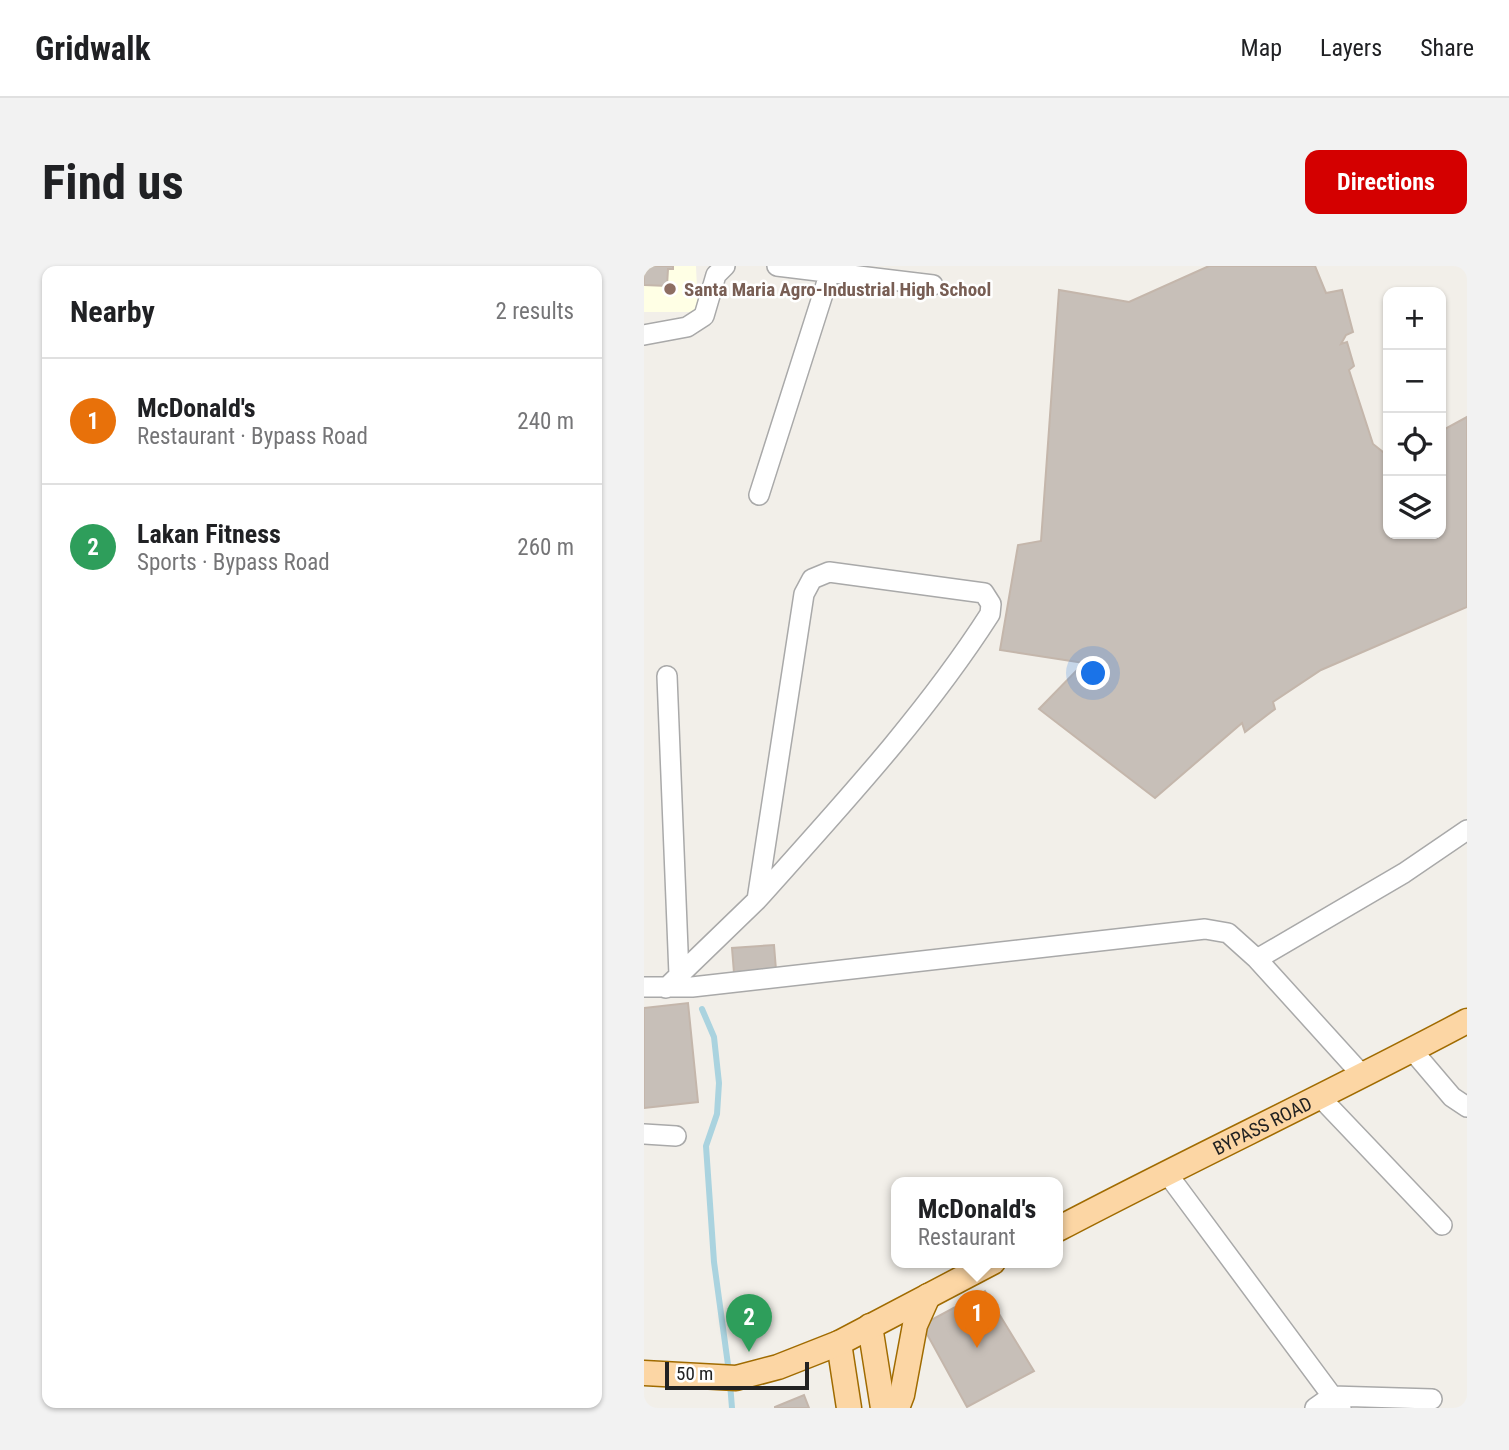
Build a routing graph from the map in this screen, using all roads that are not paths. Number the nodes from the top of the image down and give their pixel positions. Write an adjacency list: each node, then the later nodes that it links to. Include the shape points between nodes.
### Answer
1 (725, 266): 5 (street, via 716,275 704,316 687,327)
2 (777, 266): 3 (street)
3 (830, 272): 4 (street); 6 (street)
4 (933, 285)
5 (644, 335)
6 (759, 495)
7 (667, 676): 11 (street)
8 (1467, 830): 10 (street, via 1404,873)
9 (758, 900): 9 (street, via 958,664 990,614 991,604 984,593 829,572 812,579 804,594); 11 (street)
10 (1257, 959): 11 (street, via 1228,933 1205,929); 15 (street)
11 (672, 981): 12 (street)
12 (644, 987)
13 (1464, 1028): 14 (main road, BYPASS ROAD)
14 (1412, 1050): 15 (main road, BYPASS ROAD); 17 (street, via 1452,1097)
15 (1363, 1076): 16 (main road, BYPASS ROAD)
16 (1320, 1097): 20 (main road, BYPASS ROAD); 22 (street)
17 (1467, 1107)
18 (644, 1134): 19 (street)
19 (676, 1136)
20 (1166, 1172): 21 (main road, BYPASS ROAD); 29 (street)
21 (1063, 1225)
22 (1442, 1225)
23 (982, 1268): 24 (main road)
24 (928, 1296): 25 (main road); 32 (main road, via 915,1325)
25 (870, 1326): 26 (main road); 31 (main road)
26 (839, 1343): 27 (main road, via 736,1378); 30 (main road)
27 (644, 1373)
28 (1432, 1399): 29 (street)
29 (1337, 1402): 33 (street)
30 (849, 1408)
31 (883, 1408)
32 (897, 1408)
33 (1315, 1408)

